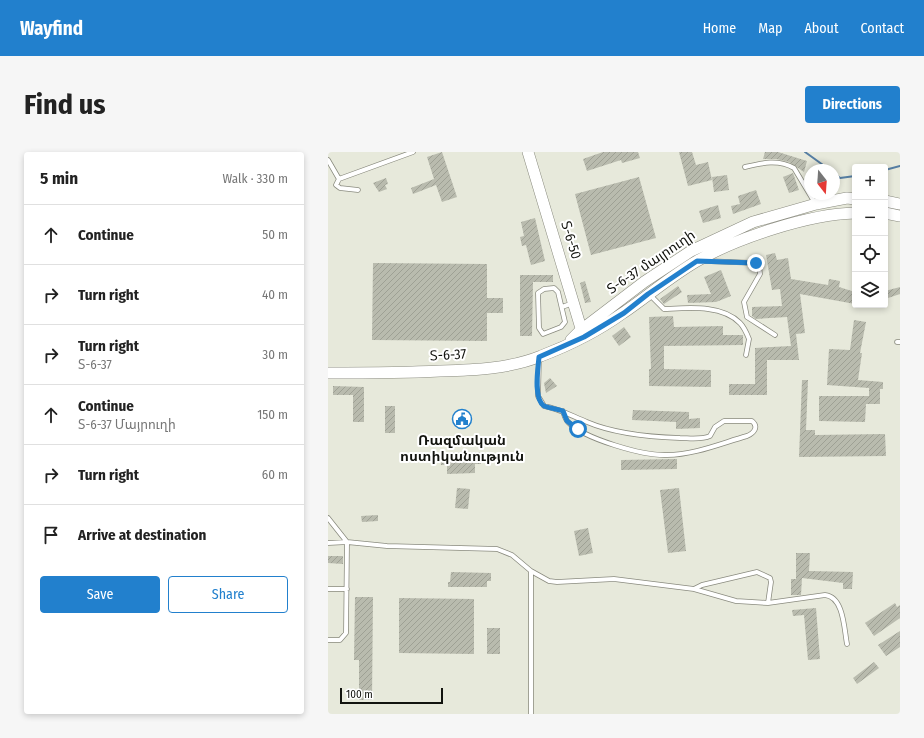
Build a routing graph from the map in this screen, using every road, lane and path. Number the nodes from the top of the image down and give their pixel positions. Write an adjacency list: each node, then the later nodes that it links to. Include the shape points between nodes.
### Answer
1 (413, 152): 5 (lane)
2 (528, 152): 17 (main road, Տ-6-50 / Տ-6-50)
3 (328, 160): 5 (lane)
4 (745, 167): 9 (lane, via 779,162 794,168)
5 (339, 179): 6 (lane, via 336,185 340,188)
6 (358, 190)
7 (852, 199): 9 (main road, Տ-6-37 մայրուղի / Տ-6-37)
8 (888, 202): 10 (main road)
9 (816, 204): 14 (main road, Տ-6-37 մայրուղի / Տ-6-37, via 754,222)
10 (900, 204)
11 (852, 213): 15 (main road, Տ-6-37 մայրուղի / Տ-6-37, via 819,218 757,234)
12 (888, 214): 13 (main road)
13 (900, 216)
14 (691, 250): 15 (main road); 19 (main road, Տ-6-37 մայրուղի / Տ-6-37, via 644,282)
15 (697, 261): 16 (main road, Տ-6-37 մայրուղի / Տ-6-37); 20 (lane, via 756,263 760,274 744,302 747,317)
16 (648, 294): 19 (main road, Տ-6-37 մայրուղի / Տ-6-37, via 624,313); 22 (lane, via 664,309 694,308 724,312 740,323 750,340)
17 (574, 303): 18 (lane); 19 (main road, Տ-6-50 / Տ-6-50)
18 (562, 307): 18 (lane, via 564,325 543,334 539,328 538,293 544,289 554,288 558,292)
19 (583, 334): 21 (main road, Տ-6-37 մայրուղի / Տ-6-37)
20 (775, 335)
21 (567, 345): 23 (main road, Տ-6-37 / Տ-6-37)
22 (746, 354)
23 (539, 357): 24 (main road, Տ-6-37 / Տ-6-37, via 507,366 464,370); 25 (lane, via 538,396 544,406)
24 (328, 373)
25 (563, 411): 25 (lane, via 615,432 664,438 707,437 724,421 752,421 756,426 754,432 747,436 700,450 667,455 636,451 588,435 567,421)
26 (328, 518): 28 (lane)
27 (328, 542): 28 (lane)
28 (347, 542): 29 (lane, via 387,546 497,549 512,555); 31 (lane)
29 (531, 571): 32 (lane, via 549,581 557,582 614,579); 36 (lane)
30 (328, 589): 31 (lane)
31 (346, 589): 34 (lane, via 346,633 340,640)
32 (694, 589): 33 (lane, via 736,601); 33 (lane, via 702,584 757,572 770,578 772,582)
33 (768, 603): 35 (lane, via 831,596 841,611)
34 (328, 640)
35 (847, 644)
36 (531, 714)

